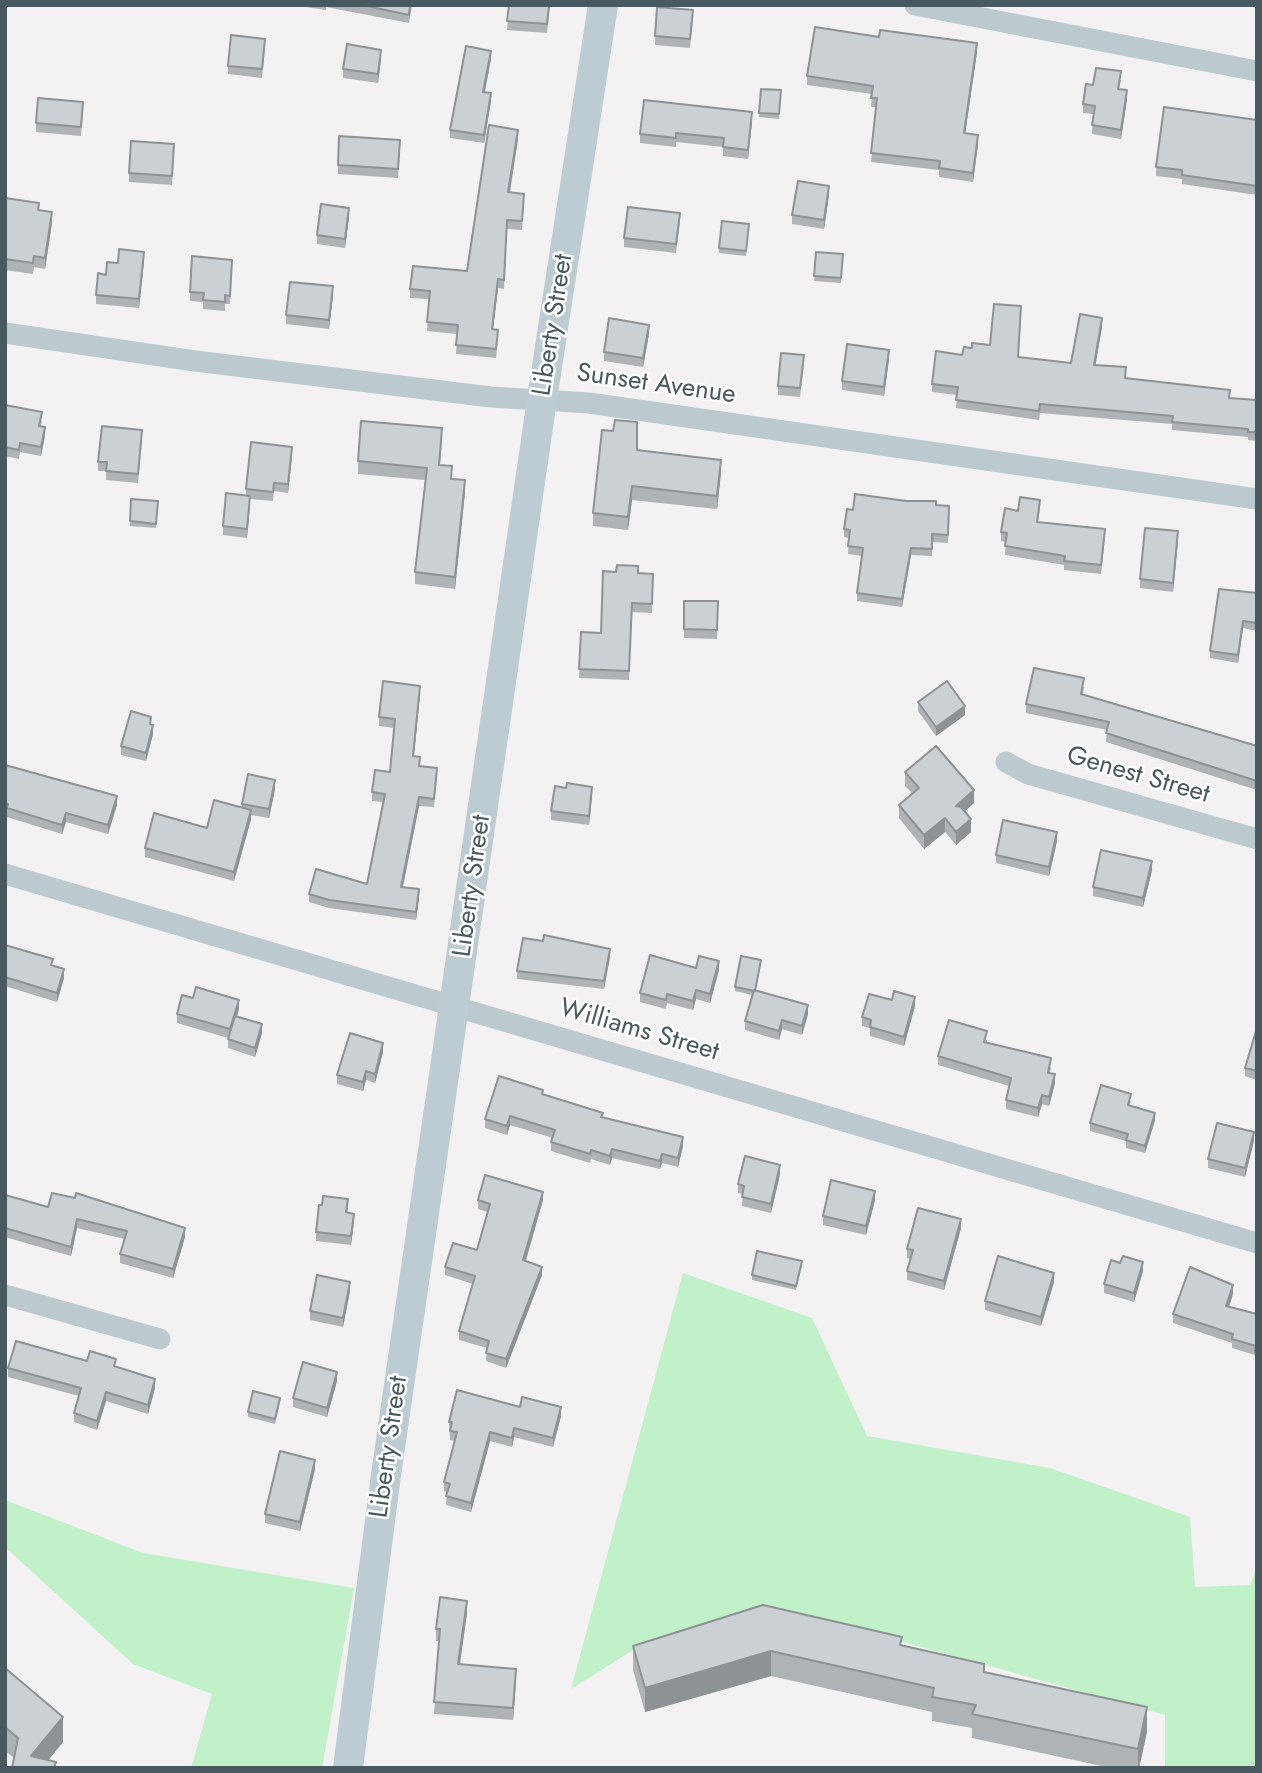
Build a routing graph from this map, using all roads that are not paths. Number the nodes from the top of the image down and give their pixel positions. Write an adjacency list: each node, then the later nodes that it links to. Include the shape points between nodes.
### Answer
1 (603, 5): 5 (main road, Liberty Street)
2 (915, 5): 3 (street)
3 (1257, 71)
4 (5, 332): 5 (street, Sunset Avenue, via 195,361)
5 (542, 400): 6 (street, Sunset Avenue); 10 (main road, Liberty Street)
6 (1257, 499)
7 (1006, 762): 8 (street, Genest Street, via 1028,774)
8 (1257, 839)
9 (5, 874): 10 (street, Williams Street)
10 (455, 1007): 11 (street, Williams Street); 14 (main road, Liberty Street)
11 (1257, 1243)
12 (5, 1295): 13 (street)
13 (160, 1339)
14 (348, 1768)

